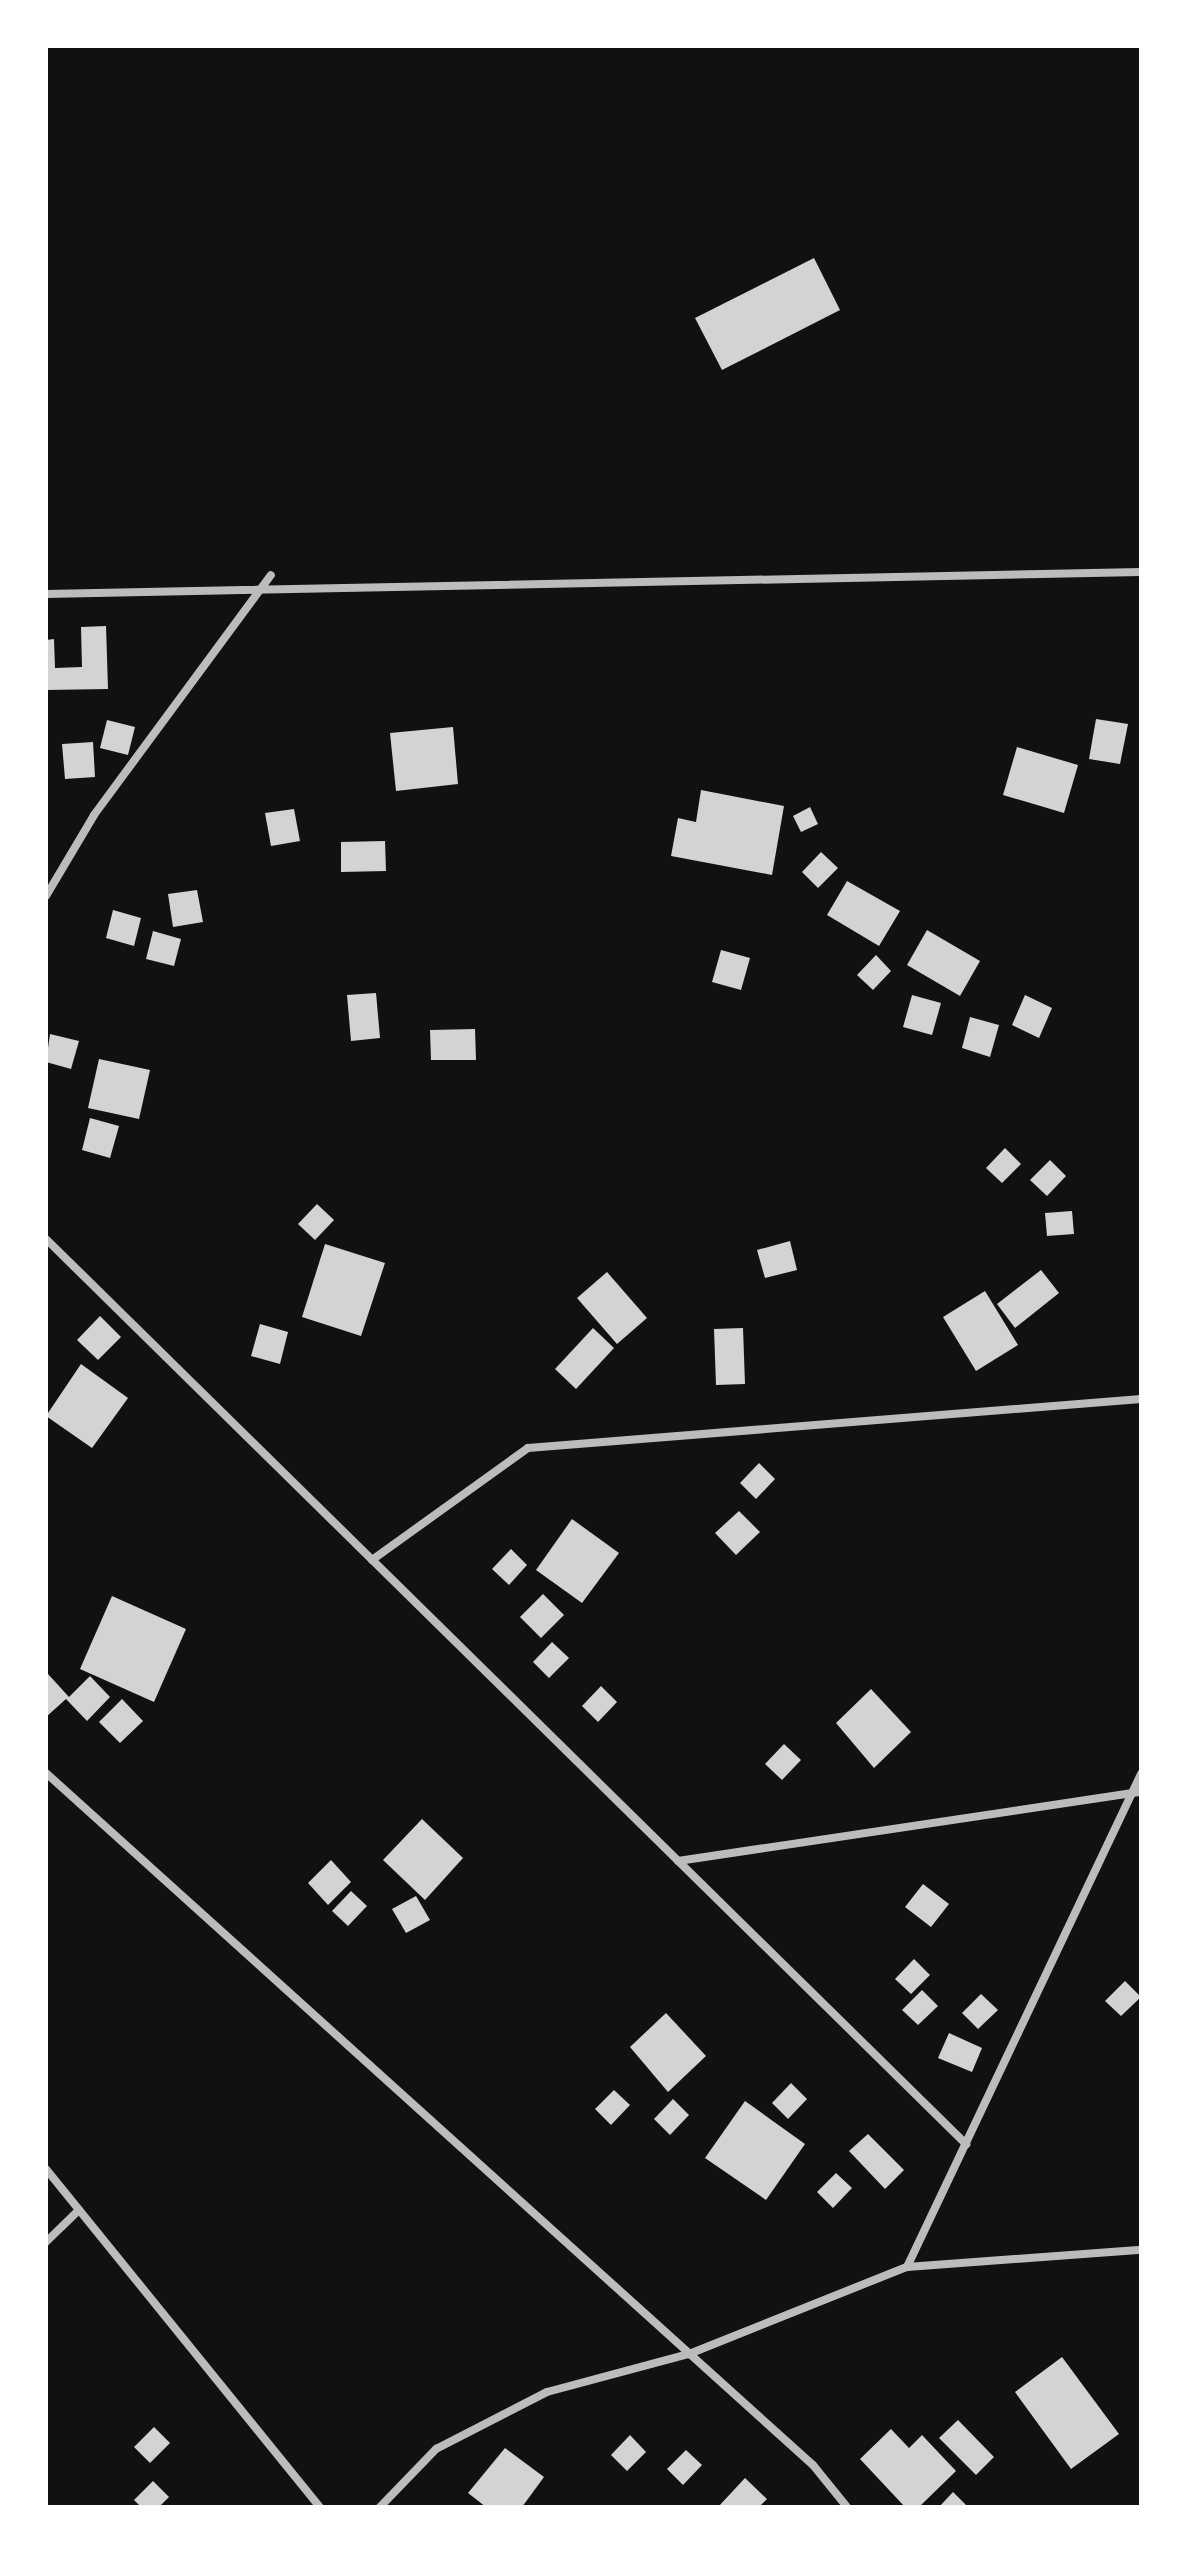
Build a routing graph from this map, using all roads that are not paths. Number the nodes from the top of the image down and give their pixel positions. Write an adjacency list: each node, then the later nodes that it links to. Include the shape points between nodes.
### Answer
1 (1141, 572): 4 (street)
2 (271, 575): 4 (street)
3 (46, 594): 4 (street)
4 (256, 594): 5 (street, via 94,815)
5 (46, 896)
6 (46, 1239): 8 (street)
7 (1141, 1399): 8 (street, via 528,1448)
8 (372, 1560): 12 (street)
9 (46, 1773): 19 (street)
10 (1141, 1774): 11 (street)
11 (1137, 1792): 12 (street); 13 (street)
12 (678, 1861): 13 (street)
13 (966, 2144): 18 (street)
14 (46, 2169): 15 (street)
15 (79, 2210): 16 (street); 20 (street)
16 (46, 2242)
17 (1141, 2250): 18 (street)
18 (907, 2267): 19 (street)
19 (689, 2354): 21 (street, via 547,2392 436,2449); 22 (street, via 813,2465)
20 (320, 2507)
21 (380, 2507)
22 (847, 2507)

